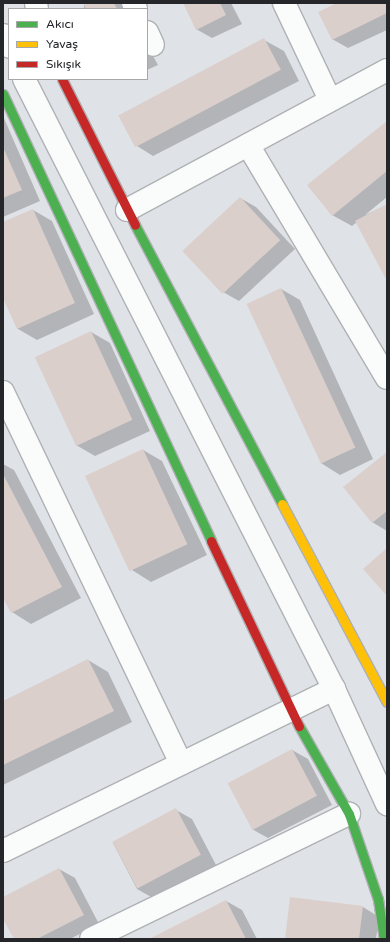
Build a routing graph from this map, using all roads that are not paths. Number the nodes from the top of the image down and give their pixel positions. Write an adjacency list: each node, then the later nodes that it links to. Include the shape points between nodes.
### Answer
1 (284, 3): 8 (street)
2 (3, 35): 3 (street)
3 (8, 45)
4 (387, 70): 8 (street)
5 (25, 80): 14 (street)
6 (62, 80): 10 (street)
7 (3, 94): 16 (street)
8 (330, 100): 9 (street)
9 (248, 144): 10 (street); 11 (street)
10 (126, 210): 15 (street)
11 (387, 378)
12 (3, 392): 13 (street)
13 (9, 418): 17 (street)
14 (334, 689): 16 (street); 18 (street)
15 (387, 702)
16 (290, 711): 17 (street); 19 (street)
17 (181, 764): 20 (street)
18 (387, 804)
19 (349, 814): 21 (street); 22 (street, via 378,899)
20 (3, 851)
21 (91, 939)
22 (384, 939)

